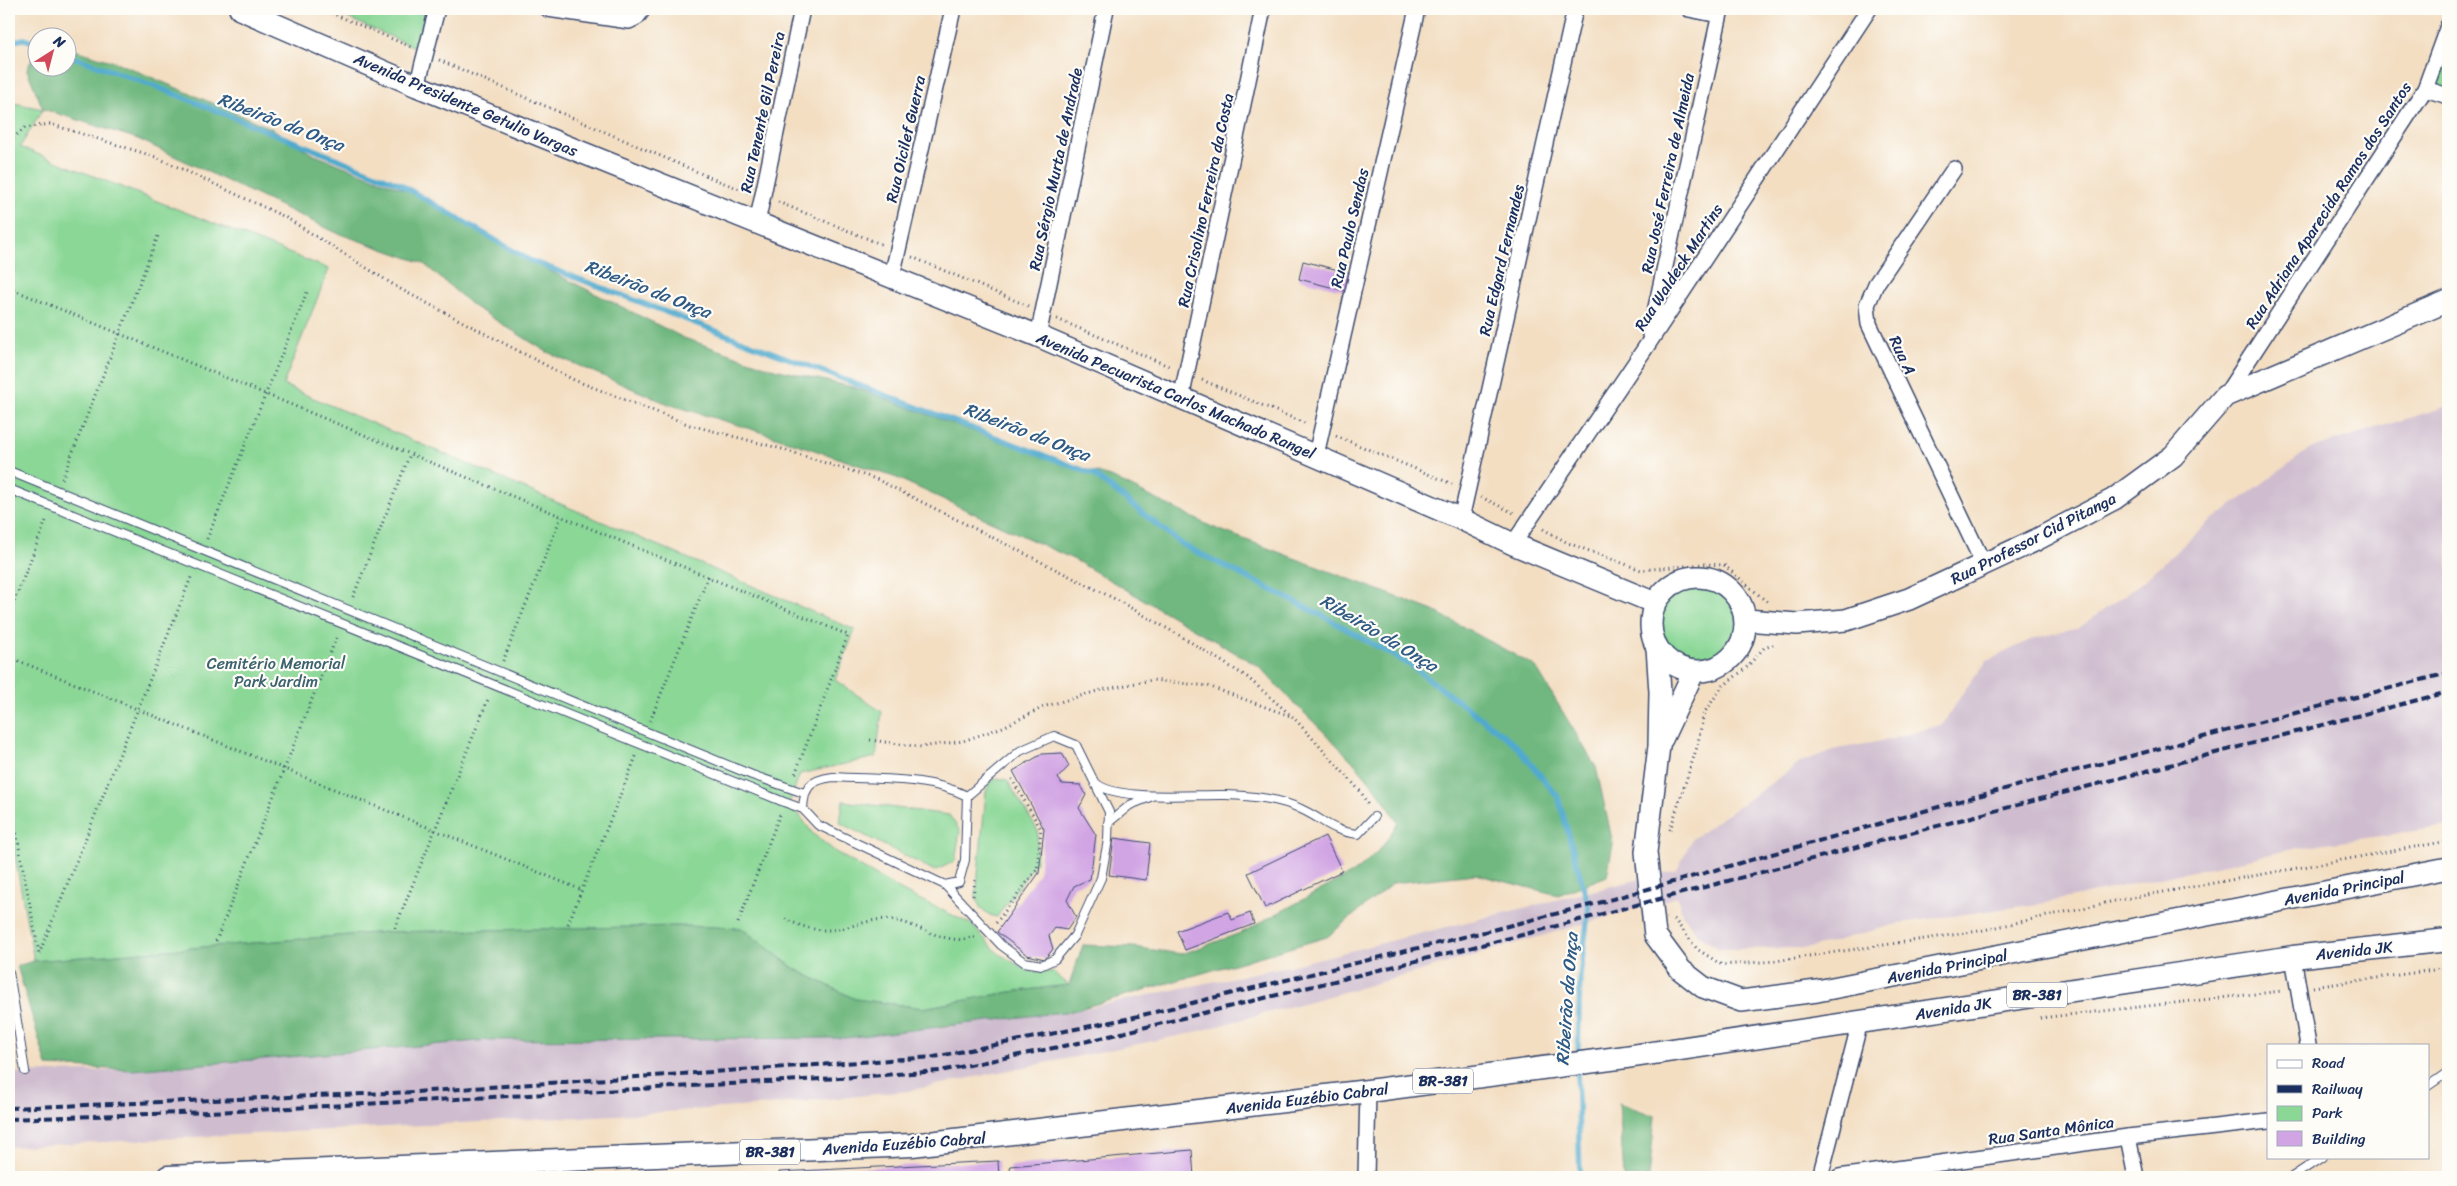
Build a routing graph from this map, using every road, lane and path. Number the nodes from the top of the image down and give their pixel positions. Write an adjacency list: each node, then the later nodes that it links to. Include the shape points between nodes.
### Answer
1 (240, 9): 17 (street, Avenida Presidente Getulio Vargas)
2 (322, 9): 16 (path)
3 (437, 9): 16 (street)
4 (548, 9): 5 (street, via 629,21)
5 (643, 9)
6 (802, 9): 23 (street, Rua Tenente Gil Pereira)
7 (953, 9): 26 (street, Rua Oicilef Guerra)
8 (1106, 9): 31 (street, Rua Sérgio Murta de Andrade)
9 (1263, 9): 35 (street, Rua Crisolino Ferreira da Costa)
10 (1417, 9): 39 (street, Rua Paulo Sendas)
11 (1575, 9): 45 (street, Rua Edgard Fernandes)
12 (1689, 9): 14 (street)
13 (1869, 9): 34 (street, Rua Waldeck Martins)
14 (1720, 12): 34 (street, Rua José Ferreira de Almeida)
15 (2448, 26): 18 (street, Rua Adriana Aparecida Ramos dos Santos)
16 (426, 54): 17 (street); 23 (path)
17 (417, 86): 22 (street, Avenida Presidente Getulio Vargas)
18 (2425, 89): 19 (street); 37 (street, Rua Adriana Aparecida Ramos dos Santos)
19 (2448, 96)
20 (9, 141): 68 (path, via 25,128 50,124 156,157 285,217 402,290 574,380 690,425 782,448 876,479 1184,638 1247,677)
21 (1954, 169): 53 (street, Rua A, via 1876,284 1867,304 1868,324)
22 (692, 197): 24 (street, Avenida Pecuarista Carlos Machado Rangel)
23 (762, 197): 24 (street, Rua Tenente Gil Pereira); 26 (path, via 812,214)
24 (757, 223): 27 (street, Avenida Pecuarista Carlos Machado Rangel)
25 (158, 236): 32 (path)
26 (898, 251): 27 (street, Rua Oicilef Guerra); 31 (path)
27 (892, 276): 33 (street, Avenida Pecuarista Carlos Machado Rangel)
28 (9, 288): 32 (path)
29 (307, 292): 36 (path)
30 (2448, 301): 37 (street, Rua Professor Cid Pitanga)
31 (1043, 313): 33 (street, Rua Sérgio Murta de Andrade); 35 (path)
32 (119, 334): 36 (path); 44 (path)
33 (1038, 336): 38 (street, Avenida Pecuarista Carlos Machado Rangel)
34 (1648, 344): 49 (street, Rua Waldeck Martins)
35 (1186, 374): 38 (street, Rua Crisolino Ferreira da Costa); 39 (path)
36 (265, 394): 40 (path); 51 (path)
37 (2225, 396): 53 (street, Rua Professor Cid Pitanga, via 2173,456 2114,499)
38 (1181, 399): 41 (street, Avenida Pecuarista Carlos Machado Rangel)
39 (1322, 430): 41 (street, Rua Paulo Sendas); 45 (path)
40 (410, 454): 47 (path); 56 (path)
41 (1316, 455): 48 (street, Avenida Pecuarista Carlos Machado Rangel)
42 (9, 471): 44 (lane)
43 (9, 489): 46 (lane)
44 (58, 491): 51 (lane)
45 (1468, 491): 48 (street, Rua Edgard Fernandes); 49 (path)
46 (52, 506): 52 (lane); 57 (path)
47 (561, 517): 60 (path); 65 (path)
48 (1462, 518): 50 (street, Avenida Pecuarista Carlos Machado Rangel)
49 (1528, 521): 50 (street, Rua Waldeck Martins); 55 (path, via 1568,543 1641,570 1724,565)
50 (1513, 544): 54 (street, Avenida Pecuarista Carlos Machado Rangel)
51 (202, 550): 56 (lane)
52 (196, 565): 59 (lane); 67 (path)
53 (1984, 565): 58 (street, Rua Professor Cid Pitanga, via 1909,599 1846,620 1796,624)
54 (1655, 603): 58 (street, via 1676,581 1691,576 1706,577 1721,582 1733,592 1742,605); 62 (street, via 1651,632)
55 (1771, 606)
56 (348, 610): 65 (lane)
57 (9, 615)
58 (1746, 620): 64 (street, via 1745,634 1732,658 1720,666)
59 (342, 623): 66 (lane); 71 (path)
60 (848, 635)
61 (1781, 642): 81 (path, via 1764,648 1722,687 1704,713 1697,747)
62 (1656, 647): 64 (street, via 1679,667); 70 (street, Avenida Principal, via 1660,692)
63 (9, 657): 67 (path)
64 (1694, 671): 70 (street, Avenida Principal)
65 (499, 672): 73 (lane)
66 (494, 684): 77 (lane); 80 (path)
67 (138, 710): 71 (path); 74 (path, via 39,954)
68 (1294, 718): 69 (path, via 1208,686 1152,680 1046,706 1003,727 963,741 921,746); 78 (path, via 1361,792)
69 (870, 740)
70 (1659, 746): 83 (street, Avenida Principal, via 1646,852 1655,935 1680,970 1703,987 1741,1001 1817,991)
71 (284, 769): 80 (path); 89 (path)
72 (1092, 778): 75 (lane, via 1099,786 1110,790 1134,795); 76 (lane, via 1076,745 1054,736 1020,751); 79 (lane, via 1109,812)
73 (804, 793): 76 (lane, via 820,779 833,777 914,782 951,788); 77 (lane)
74 (9, 794)
75 (1160, 795): 78 (lane, via 1226,795 1284,802 1340,832 1358,834); 79 (lane, via 1130,805)
76 (968, 796): 84 (lane, via 965,860 959,882)
77 (803, 809): 84 (lane, via 818,825)
78 (1374, 817)
79 (1108, 823): 84 (lane, via 1101,878 1082,920 1075,935 1055,959 1042,965 1024,962 1001,945)
80 (435, 831): 85 (path); 87 (path)
81 (1668, 838)
82 (2448, 842): 86 (path, via 2119,900 1979,931 1774,961 1722,965 1698,949)
83 (2448, 868)
84 (945, 885)
85 (582, 890)
86 (1670, 914)
87 (395, 928)
88 (2448, 940): 90 (main road, Avenida JK / BR-381)
89 (216, 941)
90 (2293, 957): 93 (street); 95 (main road, Avenida JK / BR-381)
91 (2448, 968): 93 (path)
92 (9, 972): 97 (lane)
93 (2300, 989): 94 (path); 96 (street)
94 (2033, 1018)
95 (1860, 1022): 98 (main road, Avenida JK / BR-381); 108 (street)
96 (2308, 1044)
97 (25, 1071)
98 (1517, 1071): 101 (main road, Avenida Euzébio Cabral / BR-381)
99 (2448, 1072): 100 (lane)
100 (2430, 1085)
101 (1368, 1091): 105 (main road, Avenida Euzébio Cabral / BR-381, via 912,1145); 107 (street)
102 (2267, 1121): 103 (street, Rua Santa Mônica)
103 (2128, 1137): 109 (street, Rua Santa Mônica); 110 (street)
104 (2320, 1158): 111 (lane)
105 (414, 1172): 106 (main road, Avenida Euzébio Cabral / BR-381)
106 (168, 1177)
107 (1366, 1177)
108 (1820, 1177)
109 (1839, 1177)
110 (2136, 1177)
111 (2292, 1177)

